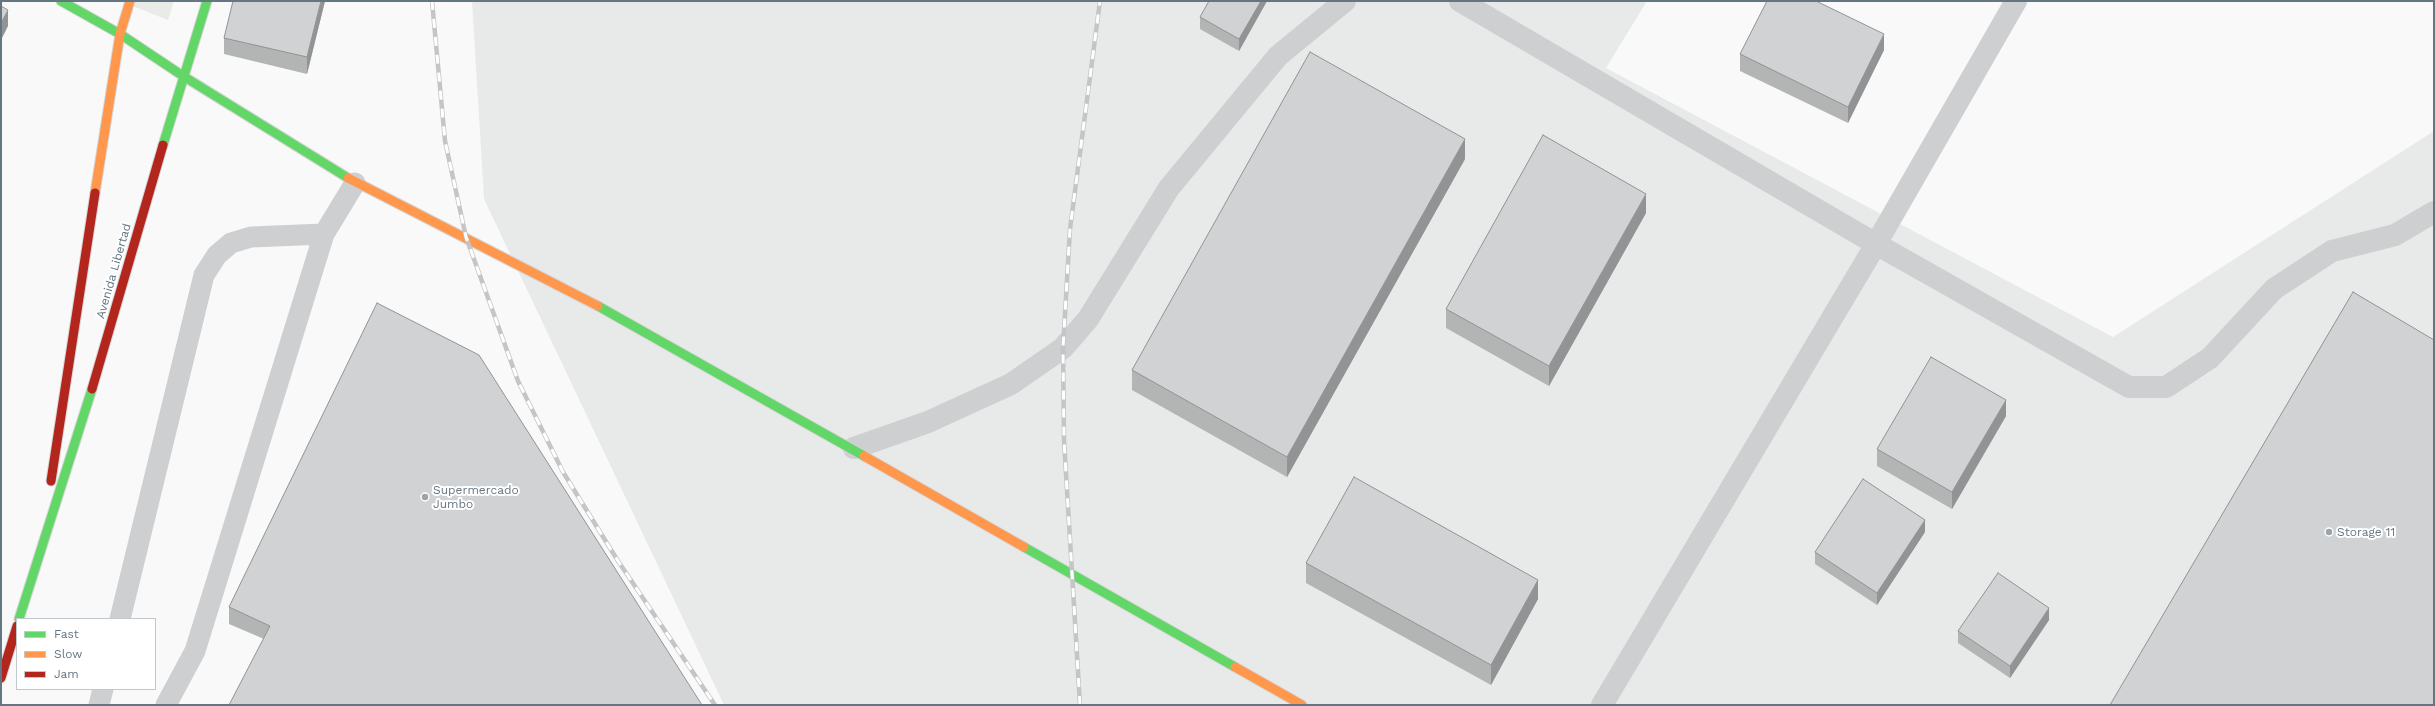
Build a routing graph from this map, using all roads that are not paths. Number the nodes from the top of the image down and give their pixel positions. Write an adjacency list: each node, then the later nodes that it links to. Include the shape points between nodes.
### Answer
1 (61, 1): 8 (main road)
2 (130, 1): 8 (main road, Avenida Libertad)
3 (207, 1): 9 (main road, Avenida Libertad)
4 (1345, 1): 14 (street, via 1278,56 1169,188 1088,319 1063,348 1011,384 928,422)
5 (1460, 1): 7 (street)
6 (2016, 1): 13 (street)
7 (1489, 7): 13 (street)
8 (120, 34): 9 (main road); 15 (main road, Avenida Libertad)
9 (183, 76): 10 (main road); 15 (main road, Avenida Libertad, via 104,351)
10 (355, 184): 12 (lane); 14 (main road, via 466,237 638,327)
11 (2434, 212): 13 (street, via 2394,235 2332,251 2274,289 2210,358 2166,387 2129,387)
12 (324, 234): 17 (lane, via 251,237 232,244 218,255 204,276); 22 (lane, via 196,651)
13 (1876, 244): 24 (street)
14 (854, 448): 23 (main road)
15 (41, 547): 16 (main road, Avenida Libertad)
16 (19, 618)
17 (120, 618)
18 (16, 629): 19 (main road)
19 (1, 678)
20 (103, 690): 21 (lane)
21 (99, 705)
22 (166, 705)
23 (1302, 705)
24 (1602, 705)

